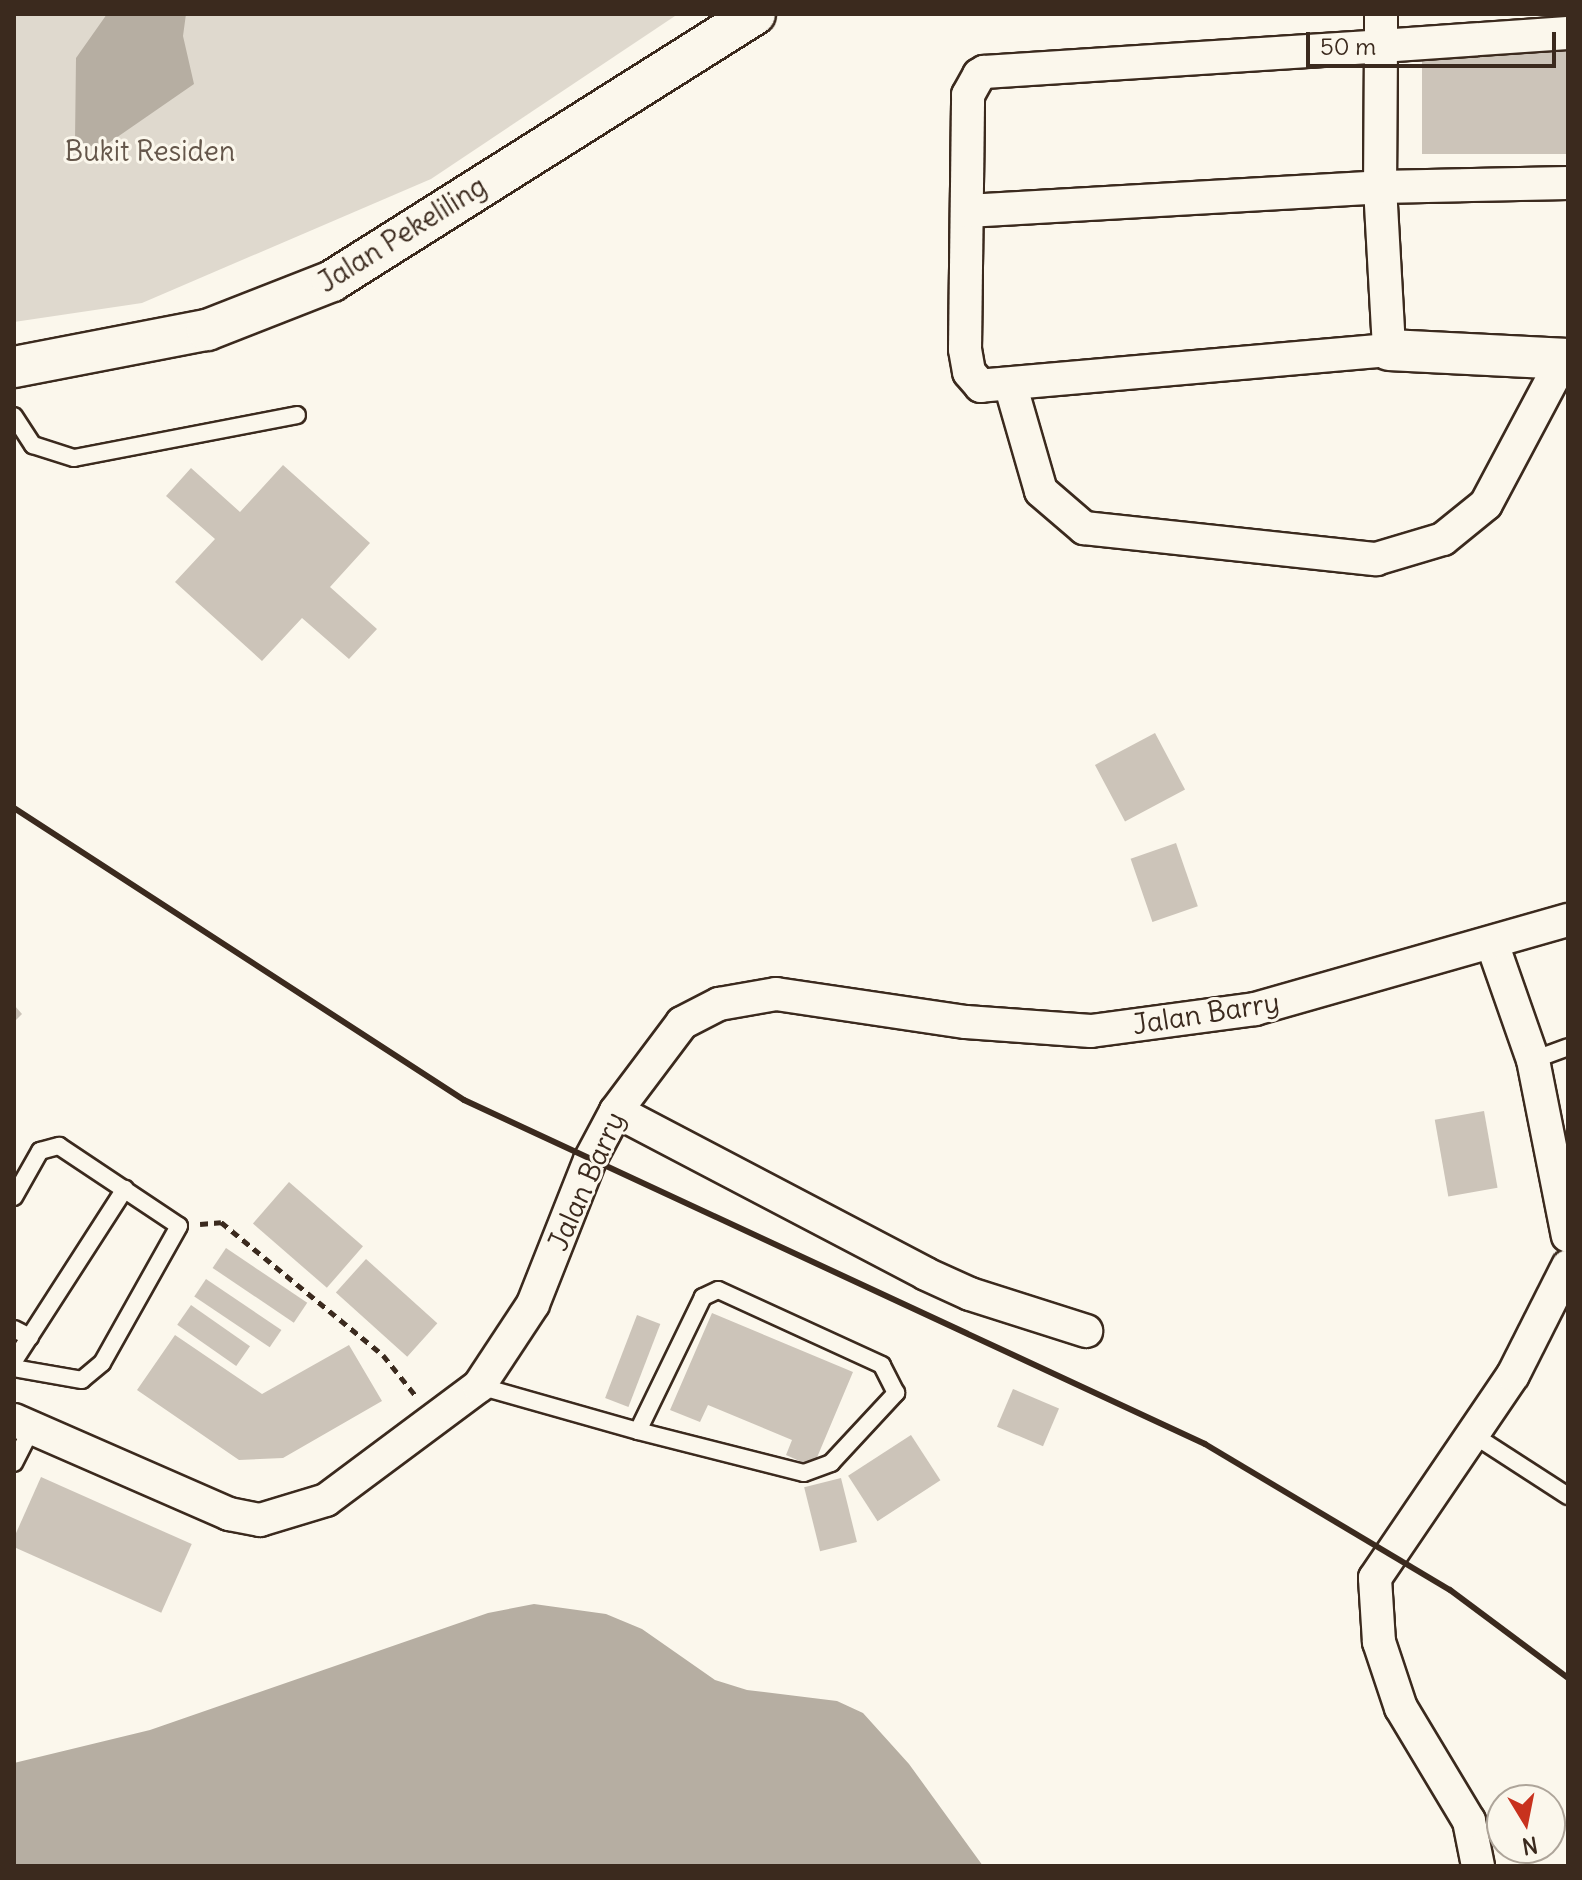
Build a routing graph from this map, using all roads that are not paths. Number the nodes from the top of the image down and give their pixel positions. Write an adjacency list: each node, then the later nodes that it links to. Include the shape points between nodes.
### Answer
1 (755, 14): 10 (street, Jalan Pekeliling, via 332,281 207,330)
2 (1381, 14): 4 (street)
3 (1568, 33): 4 (street)
4 (1381, 46): 6 (street); 7 (street, via 984,72 968,95)
5 (1568, 183): 6 (street)
6 (1380, 187): 7 (street); 8 (street)
7 (967, 211): 11 (street, via 969,372 981,386)
8 (1389, 350): 9 (street); 11 (street)
9 (1566, 359): 11 (street, via 1486,504 1443,539 1376,559 1084,528 1041,491)
10 (14, 367)
11 (1011, 387)
12 (297, 415): 13 (lane, via 74,458 33,445)
13 (14, 416)
14 (1568, 920): 15 (street, Jalan Barry)
15 (1492, 943): 17 (street); 18 (street, Jalan Barry, via 1255,1009 1091,1031 966,1022 776,994 719,1004 682,1023)
16 (1568, 1047): 17 (lane)
17 (1533, 1060): 21 (street)
18 (616, 1111): 24 (street, via 926,1274 970,1294); 28 (street, Jalan Barry, via 590,1160 533,1304)
19 (125, 1189): 20 (lane, via 59,1146 40,1151); 25 (lane); 27 (lane, via 179,1226 102,1363 82,1380)
20 (14, 1197)
21 (1568, 1236)
22 (1568, 1266): 31 (street, via 1513,1375)
23 (14, 1329): 25 (lane)
24 (1086, 1331)
25 (30, 1337): 26 (lane)
26 (14, 1361)
27 (14, 1368)
28 (479, 1386): 29 (street, Jalan Barry, via 326,1500 260,1520 229,1514); 30 (lane)
29 (23, 1424): 32 (lane)
30 (638, 1431): 30 (lane, via 703,1297 718,1290 882,1365 896,1393 831,1463 804,1473)
31 (1472, 1434): 33 (lane); 34 (street, via 1375,1578 1375,1604 1379,1642 1401,1708 1469,1821)
32 (14, 1463)
33 (1568, 1496)
34 (1478, 1866)

